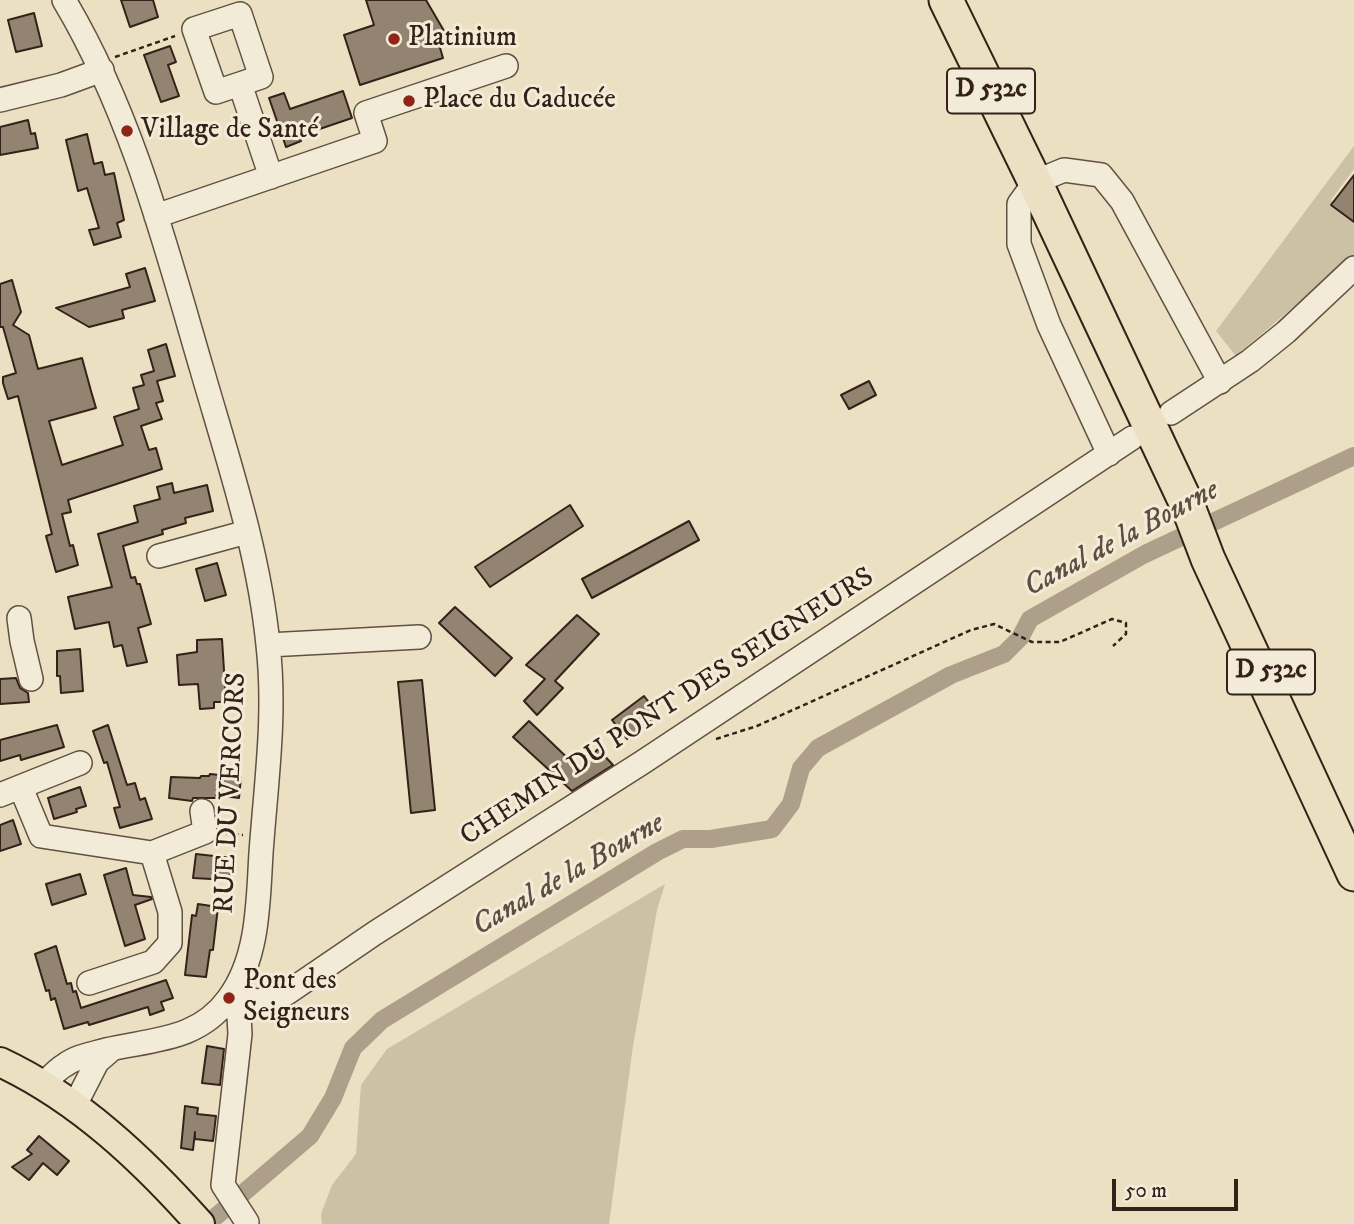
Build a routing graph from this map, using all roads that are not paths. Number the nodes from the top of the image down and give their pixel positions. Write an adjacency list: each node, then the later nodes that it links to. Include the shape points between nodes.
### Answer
1 (64, 0): 4 (street, RUE DU VERCORS)
2 (946, 0): 9 (highway, D 532c)
3 (237, 7): 6 (street, via 261,77); 6 (street, via 194,29 216,92)
4 (100, 66): 7 (street, via 61,85); 10 (street, RUE DU VERCORS)
5 (506, 66): 8 (street, via 366,113 375,141)
6 (240, 84): 8 (street)
7 (0, 100)
8 (271, 177): 10 (street)
9 (1035, 182): 12 (street, via 1064,170 1101,176 1122,201); 15 (street, via 1019,204 1019,244 1049,325); 25 (highway, D 532c, via 1189,509 1208,559)
10 (156, 215): 16 (street, RUE DU VERCORS)
11 (1354, 268): 12 (street, via 1286,332)
12 (1220, 382): 13 (street)
13 (1171, 413)
14 (1132, 438): 15 (street, CHEMIN DU PONT DES SEIGNEURS)
15 (1109, 454): 29 (street, CHEMIN DU PONT DES SEIGNEURS, via 287,993 260,1001)
16 (247, 532): 17 (street); 20 (street, RUE DU VERCORS)
17 (159, 556)
18 (14, 634): 21 (street)
19 (419, 637): 20 (street)
20 (268, 645): 29 (street, RUE DU VERCORS, via 271,722 257,910 247,967)
21 (31, 679)
22 (80, 763): 23 (street)
23 (11, 791): 26 (street, via 41,836)
24 (203, 822): 26 (street)
25 (1347, 841): 27 (highway)
26 (152, 853): 28 (street, via 170,912 170,943 153,962)
27 (1354, 874)
28 (89, 983)
29 (229, 998): 30 (street, RUE DU VERCORS, via 203,1025 188,1032); 34 (street, via 239,1016 240,1034 223,1185)
30 (112, 1049): 32 (street, RUE DU VERCORS, via 66,1064); 33 (street, via 97,1062)
31 (0, 1062): 32 (main road)
32 (42, 1086): 33 (main road)
33 (74, 1107): 35 (main road, via 155,1173)
34 (247, 1222)
35 (200, 1224)

